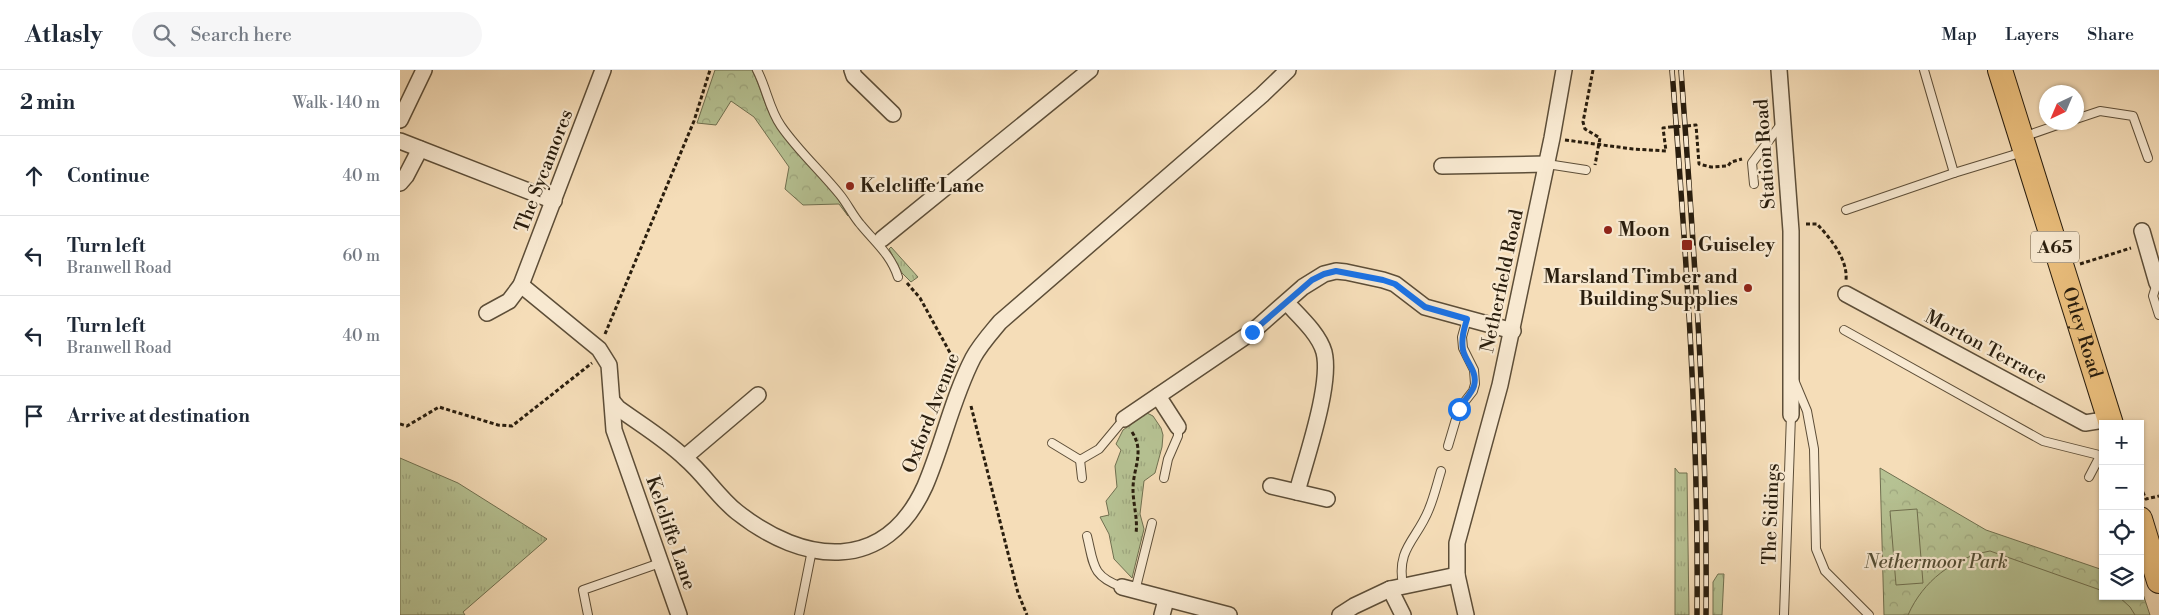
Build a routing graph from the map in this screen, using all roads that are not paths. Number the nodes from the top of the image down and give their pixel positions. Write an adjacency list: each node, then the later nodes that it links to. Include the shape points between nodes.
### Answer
1 (424, 70): 13 (street)
2 (603, 70): 26 (street, The Sycamores)
3 (757, 70): 29 (lane, via 781,126 809,162 842,196 862,226)
4 (852, 70): 11 (street, via 854,76)
5 (1090, 70): 29 (street)
6 (1288, 70): 66 (street, Oxford Avenue, via 1000,322 978,349 924,486 911,511 895,530 873,544 843,553)
7 (1564, 70): 20 (street, Netherfield Road)
8 (1779, 70): 14 (street, Station Road)
9 (1924, 70): 23 (lane)
10 (2000, 70): 17 (main road, Otley Road / A65)
11 (893, 114)
12 (2084, 116): 19 (lane, via 2100,111 2133,116)
13 (400, 120)
14 (1783, 122): 25 (lane, via 1752,163); 41 (street, Station Road, via 1790,224)
15 (2051, 130): 17 (lane)
16 (400, 141): 18 (street)
17 (2023, 145): 23 (lane); 47 (main road, Otley Road / A65)
18 (420, 149): 24 (street); 26 (street)
19 (2148, 158)
20 (1547, 164): 21 (street); 22 (lane); 40 (street, Netherfield Road)
21 (1442, 166)
22 (1586, 170)
23 (1954, 173): 27 (lane)
24 (400, 183)
25 (1754, 184)
26 (554, 202): 33 (street, The Sycamores)
27 (1846, 210)
28 (2142, 231): 30 (street)
29 (880, 240): 31 (lane)
30 (2153, 248): 32 (street)
31 (898, 277)
32 (2157, 282): 37 (lane, via 2153,296)
33 (522, 285): 36 (street, The Sycamores, via 509,301); 44 (street, Kelcliffe Lane, via 601,351 609,365)
34 (1846, 294): 48 (street, Morton Terrace, via 2085,422)
35 (1287, 303): 38 (street, via 1312,280 1336,271 1395,284 1425,307); 43 (street, via 1252,332); 61 (street, via 1317,338 1324,351 1326,368 1324,389)
36 (487, 313)
37 (2159, 315)
38 (1467, 319): 40 (street); 51 (lane, via 1463,348 1474,370 1475,384 1459,409)
39 (1844, 330): 52 (lane, via 2043,441)
40 (1513, 331): 68 (street, Netherfield Road, via 1457,544)
41 (1790, 370): 45 (street, Station Road); 82 (lane, via 1808,411 1814,449 1816,549 1825,571)
42 (758, 395): 53 (street)
43 (1158, 396): 46 (street); 49 (street)
44 (613, 402): 53 (street, Oxford Avenue); 67 (street, Kelcliffe Lane, via 614,430)
45 (1790, 415): 81 (lane, The Sidings)
46 (1124, 420): 54 (lane, via 1098,448)
47 (2109, 420)
48 (2099, 422)
49 (1178, 427): 59 (lane)
50 (1052, 443): 54 (lane)
51 (1448, 446)
52 (2099, 455)
53 (685, 458): 66 (street, Oxford Avenue, via 736,512 791,545)
54 (1080, 460): 58 (lane)
55 (2099, 461): 57 (lane)
56 (1441, 471): 70 (lane, via 1428,510 1404,554)
57 (2089, 477)
58 (1082, 478)
59 (1164, 478)
60 (1271, 486): 61 (street)
61 (1298, 492): 62 (street)
62 (1327, 499)
63 (1152, 523): 71 (lane)
64 (2144, 532): 69 (main road)
65 (1087, 536): 71 (lane, via 1094,567 1100,575 1107,582)
66 (812, 550): 75 (lane)
67 (660, 563): 73 (lane, via 583,590); 74 (street, Kelcliffe Lane)
68 (1456, 575): 70 (street); 80 (street, Netherfield Road)
69 (2159, 581)
70 (1397, 587): 78 (street); 79 (street)
71 (1128, 589): 72 (street)
72 (1166, 600): 76 (street); 77 (street)
73 (588, 615)
74 (679, 615)
75 (799, 615)
76 (1162, 615)
77 (1229, 615)
78 (1340, 615)
79 (1403, 615)
80 (1466, 615)
81 (1784, 615)
82 (1869, 615)

